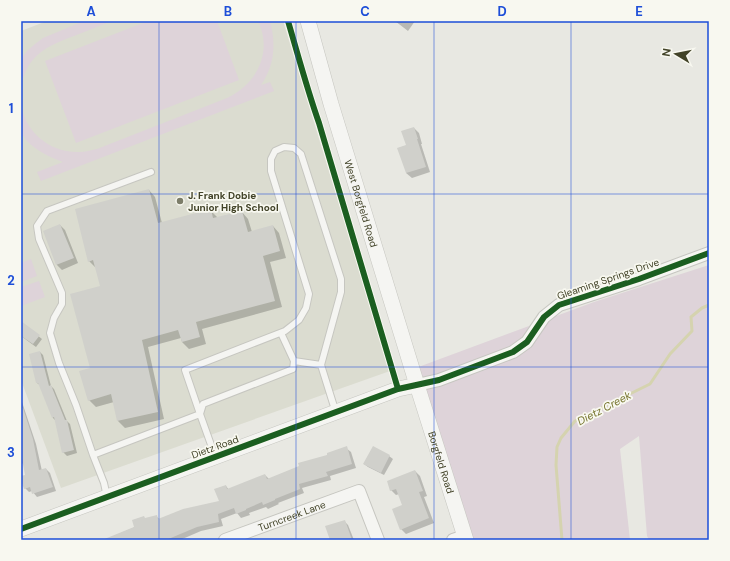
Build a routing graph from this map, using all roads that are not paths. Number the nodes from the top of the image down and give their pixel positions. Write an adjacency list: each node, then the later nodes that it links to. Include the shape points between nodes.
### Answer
1 (308, 21): 7 (street, West Borgfeld Road)
2 (151, 172): 10 (lane, via 47,211 37,226 39,239 62,294 62,304 54,318 50,333)
3 (709, 253): 7 (street, Gleaming Springs Drive, via 559,305 544,317 527,342 513,352 439,380)
4 (281, 333): 5 (lane); 6 (lane, via 299,320 306,308 309,294 271,171 274,151 284,147 294,148 301,154 341,279 341,292); 9 (lane, via 185,370)
5 (294, 361): 6 (lane); 9 (lane, via 293,369 203,404)
6 (322, 365): 8 (lane)
7 (417, 385): 8 (street, Dietz Road); 15 (street, Borgfeld Road)
8 (336, 413): 11 (street, Dietz Road)
9 (200, 414): 10 (lane); 11 (lane)
10 (93, 455): 12 (lane)
11 (215, 457): 12 (street, Dietz Road)
12 (107, 497): 13 (street, Dietz Road)
13 (21, 529)
14 (230, 539): 16 (street, Turncreek Lane, via 359,491)
15 (461, 539)
16 (378, 540)

